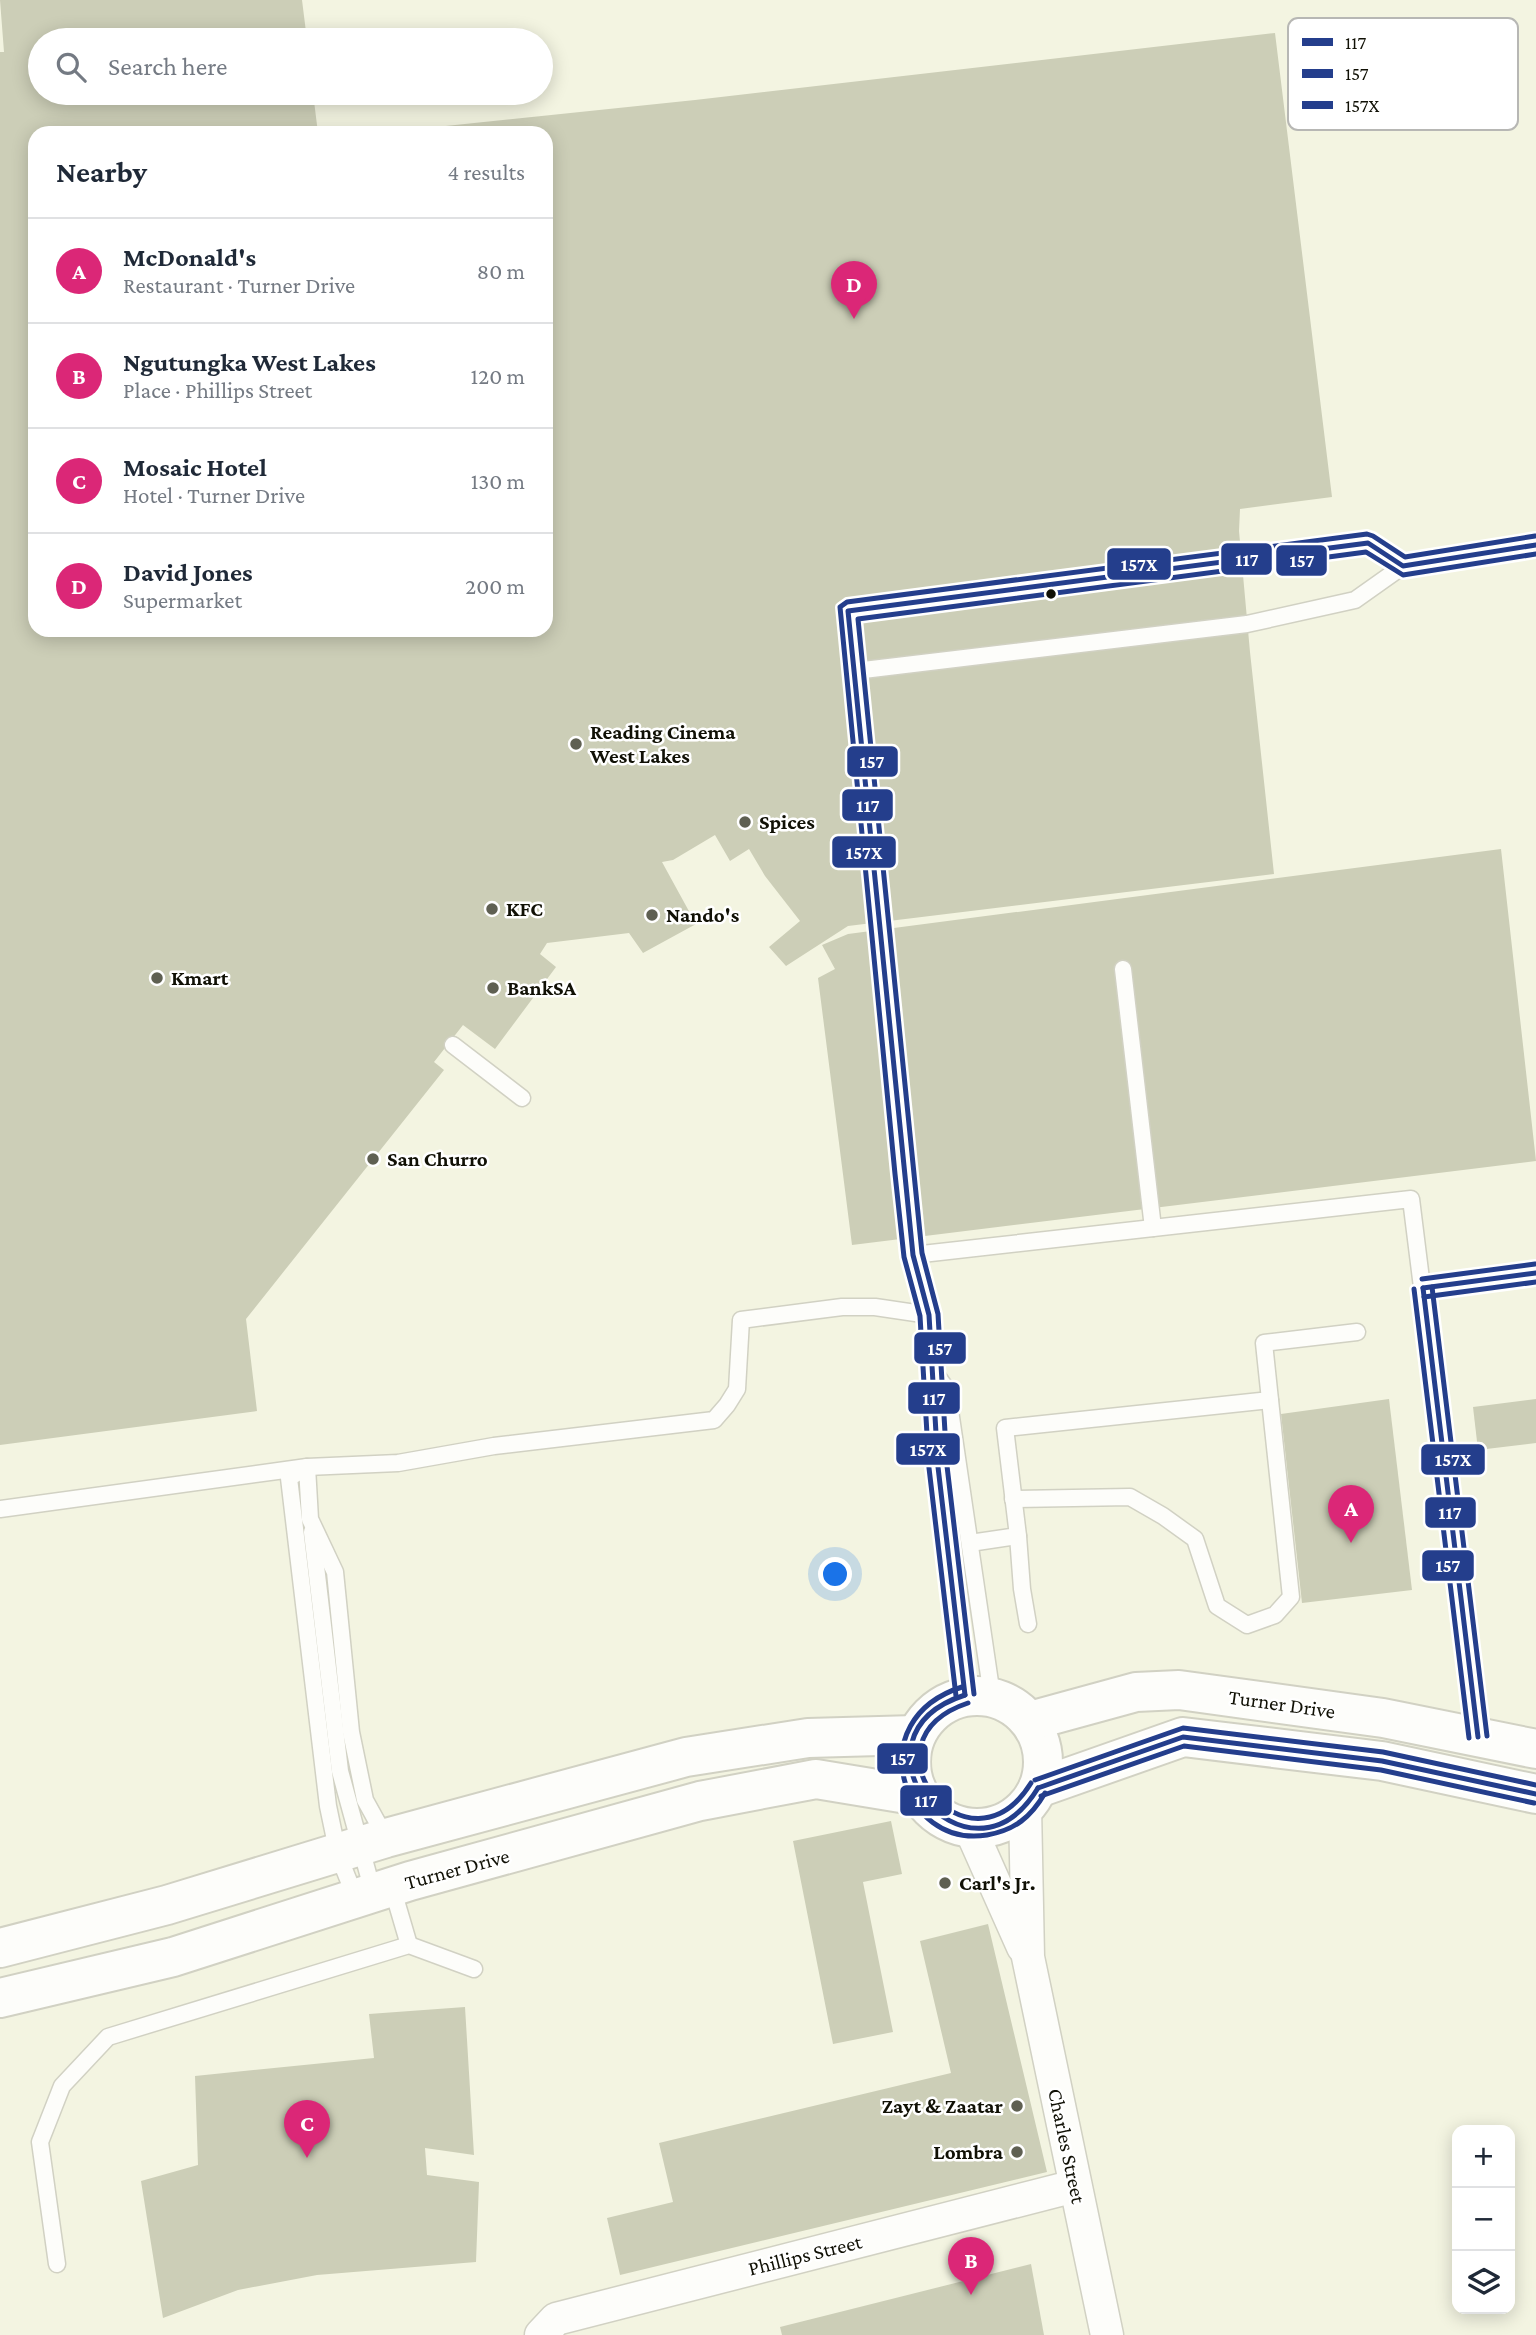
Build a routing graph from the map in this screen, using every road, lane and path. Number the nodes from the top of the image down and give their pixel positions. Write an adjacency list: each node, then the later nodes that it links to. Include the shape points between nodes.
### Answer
1 (1536, 545): 2 (lane)
2 (1403, 566): 3 (lane, via 1355,600 1247,624); 3 (lane, via 1368,543 848,611)
3 (855, 671): 8 (lane)
4 (1124, 969): 7 (lane)
5 (453, 1045): 6 (lane)
6 (522, 1098)
7 (1153, 1228): 8 (lane); 10 (lane, via 1411,1199)
8 (913, 1255): 11 (lane)
9 (1536, 1273): 10 (lane)
10 (1423, 1288): 25 (lane)
11 (929, 1315): 13 (lane); 15 (lane, via 842,1307 741,1320 737,1389 714,1420 494,1446 398,1463)
12 (1357, 1332): 14 (lane, via 1264,1343)
13 (932, 1368): 20 (lane, via 947,1390); 22 (lane, via 938,1467)
14 (1270, 1400): 16 (lane, via 1005,1428); 16 (lane, via 1291,1597 1275,1615 1247,1626 1217,1606 1195,1539 1130,1497)
15 (307, 1467): 17 (lane); 18 (lane); 31 (lane, via 289,1478 328,1806)
16 (1013, 1499): 19 (lane)
17 (0, 1509)
18 (310, 1519): 31 (lane, via 338,1760); 31 (lane, via 335,1572 351,1732 365,1800)
19 (1017, 1536): 20 (lane); 21 (lane)
20 (970, 1543): 22 (lane)
21 (1028, 1624)
22 (979, 1695): 23 (street, via 1013,1705); 24 (street, via 946,1702 928,1716)
23 (1030, 1721): 25 (street, Turner Drive, via 1136,1692 1179,1690 1383,1718); 29 (street, via 1041,1742 1044,1765)
24 (915, 1735): 28 (street, via 910,1755); 31 (street, via 808,1738 686,1757)
25 (1478, 1737): 26 (street, Turner Drive)
26 (1536, 1749)
27 (1536, 1794): 29 (street, Turner Drive, via 1382,1761 1182,1737)
28 (919, 1796): 30 (street, via 932,1812); 32 (street, Turner Drive, via 816,1779 700,1801)
29 (1032, 1798): 30 (street, via 1009,1820); 35 (street, Charles Street)
30 (970, 1828): 35 (street, Charles Street)
31 (361, 1846): 32 (lane); 32 (lane); 34 (street, via 167,1905)
32 (374, 1893): 33 (lane); 37 (street, Turner Drive, via 173,1957)
33 (409, 1945): 36 (lane); 39 (lane, via 108,2037 62,2086 40,2142)
34 (0, 1948)
35 (1028, 1957): 38 (street, Charles Street)
36 (474, 1969)
37 (0, 1998)
38 (1075, 2186): 40 (street, Phillips Street, via 556,2319); 41 (street, Charles Street)
39 (57, 2264)
40 (541, 2335)
41 (1107, 2335)

